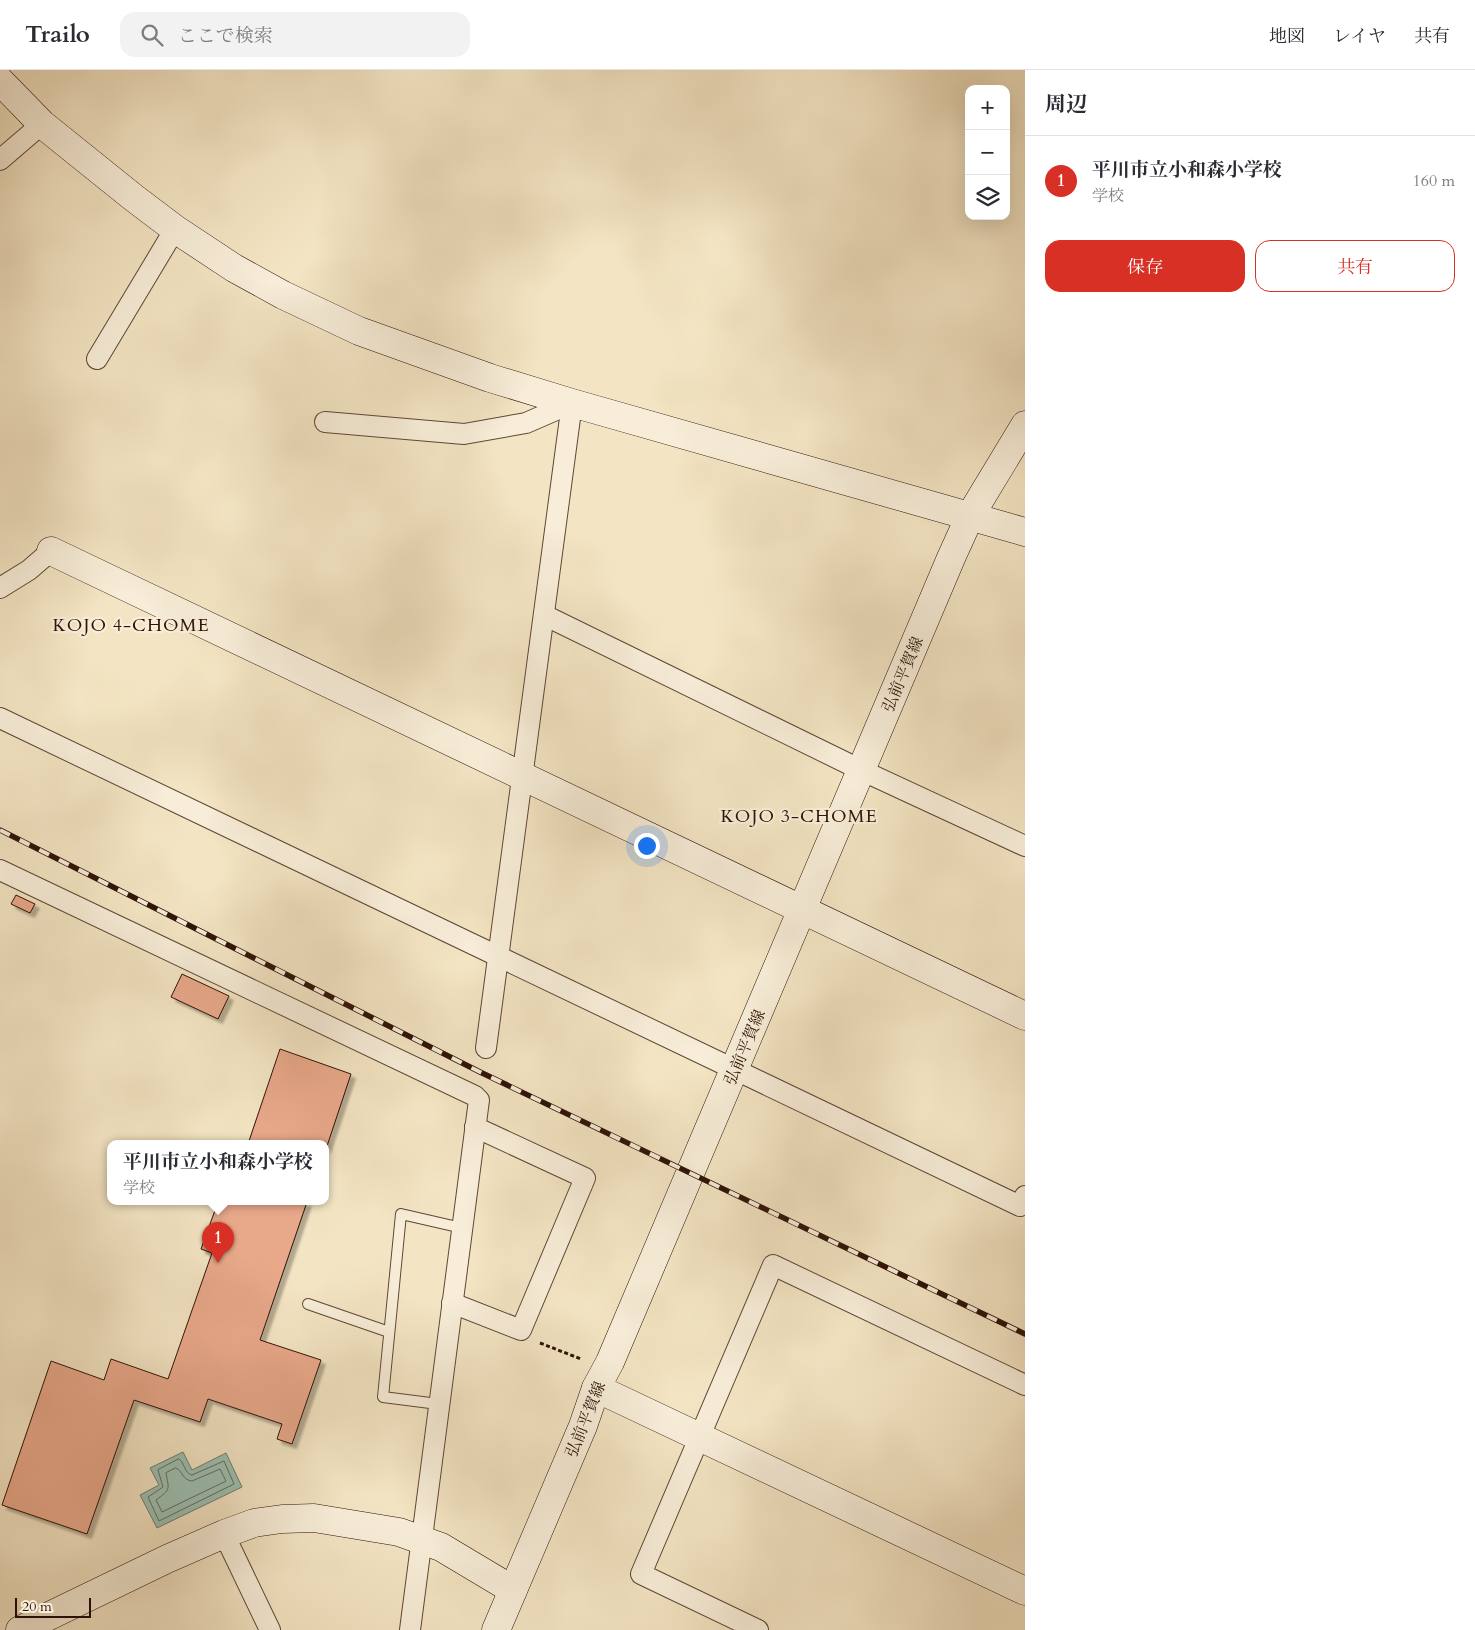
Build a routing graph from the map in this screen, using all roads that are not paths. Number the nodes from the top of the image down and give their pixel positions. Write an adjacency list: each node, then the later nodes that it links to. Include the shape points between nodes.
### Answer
1 (1, 82): 2 (street)
2 (42, 124): 3 (street); 4 (street)
3 (0, 160)
4 (175, 229): 5 (street); 6 (street, via 234,268 358,331)
5 (97, 359)
6 (572, 403): 7 (street, via 526,422 464,434); 9 (street); 13 (street)
7 (325, 422)
8 (1025, 425): 9 (street, 弘前平賀線)
9 (970, 516): 10 (street); 15 (street, 弘前平賀線)
10 (1025, 532)
11 (51, 551): 12 (street); 16 (street)
12 (0, 588)
13 (544, 615): 15 (street); 16 (street)
14 (0, 718): 20 (street)
15 (861, 770): 17 (street); 19 (street, 弘前平賀線)
16 (522, 775): 19 (street); 20 (street)
17 (1025, 846)
18 (0, 870): 24 (street, via 475,1096 479,1100)
19 (802, 910): 21 (street); 23 (street, 弘前平賀線)
20 (498, 956): 22 (street); 23 (street)
21 (1025, 1016)
22 (486, 1048)
23 (734, 1069): 25 (street, via 1020,1206); 31 (street, 弘前平賀線, via 610,1362)
24 (475, 1127): 26 (street); 27 (street, via 585,1178 521,1330)
25 (1025, 1196)
26 (462, 1228): 27 (street); 29 (lane, via 401,1214)
27 (452, 1303): 32 (street)
28 (308, 1304): 29 (lane)
29 (389, 1332): 32 (lane, via 383,1398)
30 (1025, 1384): 33 (street, via 773,1265)
31 (596, 1388): 33 (street); 36 (street, 弘前平賀線)
32 (438, 1404): 35 (street)
33 (700, 1436): 37 (street); 42 (street, via 641,1574)
34 (224, 1534): 35 (street, via 254,1523 314,1518 400,1532); 38 (street); 39 (street)
35 (420, 1539): 36 (street, via 441,1547); 40 (street)
36 (513, 1590): 41 (street, 弘前平賀線)
37 (1025, 1591)
38 (20, 1630)
39 (270, 1630)
40 (410, 1630)
41 (496, 1630)
42 (758, 1630)

